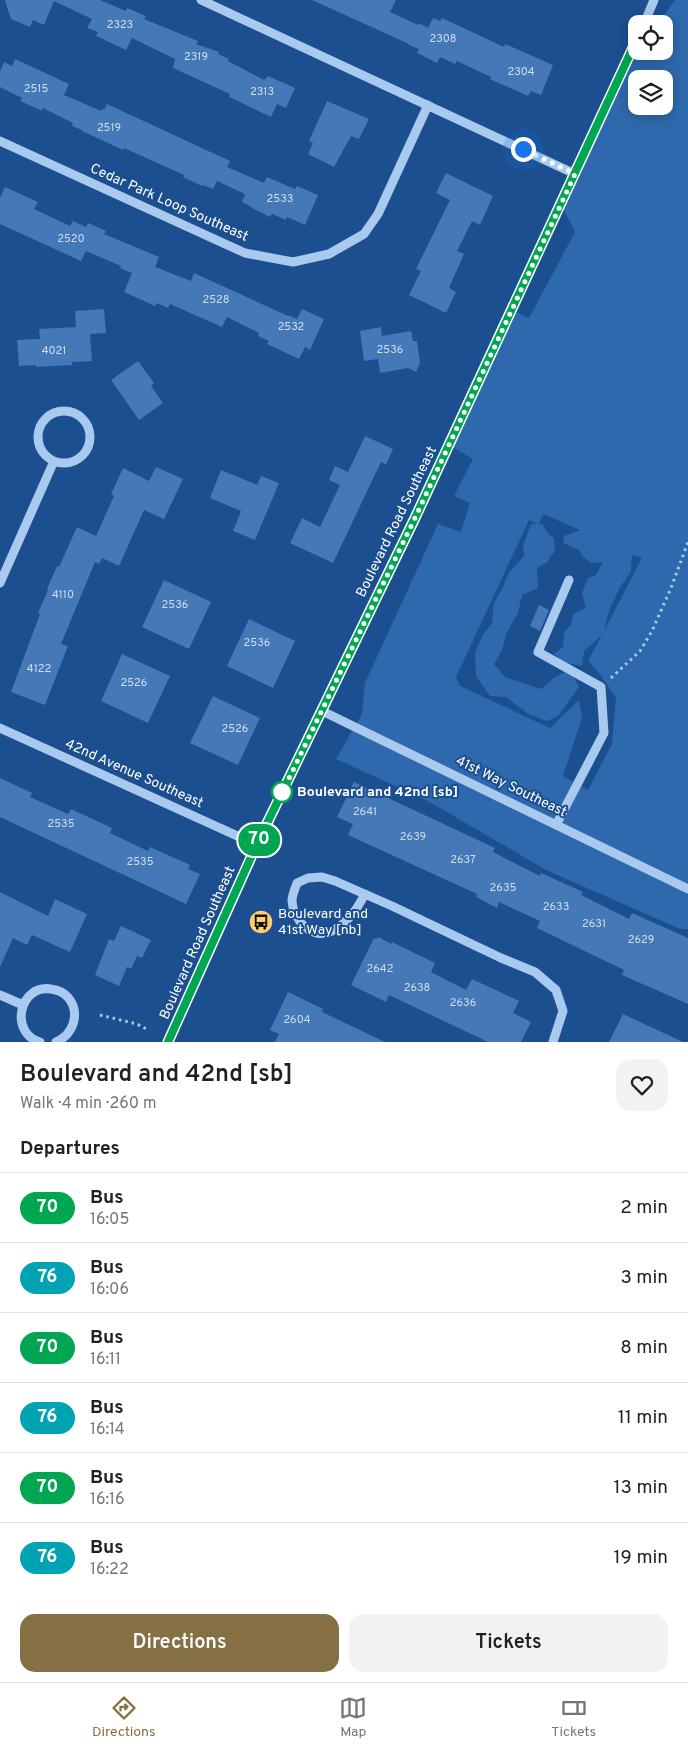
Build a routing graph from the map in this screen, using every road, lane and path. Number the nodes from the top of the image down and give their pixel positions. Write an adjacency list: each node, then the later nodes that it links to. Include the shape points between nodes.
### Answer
1 (201, 0): 5 (street)
2 (654, 0): 3 (street)
3 (648, 15)
4 (628, 58): 7 (street, Boulevard Road Southeast)
5 (428, 105): 6 (street, Cedar Park Loop Southeast, via 378,214 364,234 329,254 294,262 245,253); 7 (street)
6 (0, 141)
7 (575, 174): 13 (street, Boulevard Road Southeast)
8 (54, 461): 8 (street, via 70,463 78,460 89,448 90,431 75,412 51,414 40,426 38,442 41,450); 11 (street)
9 (688, 542): 12 (path, via 652,631 640,651)
10 (569, 580): 12 (street, via 538,652)
11 (0, 583)
12 (601, 687): 15 (street, via 604,733)
13 (322, 711): 15 (street, 41st Way Southeast); 16 (street, Boulevard Road Southeast)
14 (0, 728): 16 (street, 42nd Avenue Southeast)
15 (556, 825): 17 (street, 41st Way Southeast)
16 (257, 844): 25 (street, Boulevard Road Southeast)
17 (688, 889)
18 (365, 894): 18 (street, via 322,877 308,878 297,883 292,899 294,915 313,932 330,932 344,923); 26 (street, via 535,972 556,990 563,1010)
19 (0, 994): 20 (street)
20 (23, 1005): 23 (street, via 20,1013 24,1030); 24 (street, via 34,992 42,989 51,989 66,996 75,1019 68,1034)
21 (100, 1015): 22 (path)
22 (148, 1030)
23 (40, 1042)
24 (56, 1042)
25 (168, 1042)
26 (553, 1042)

